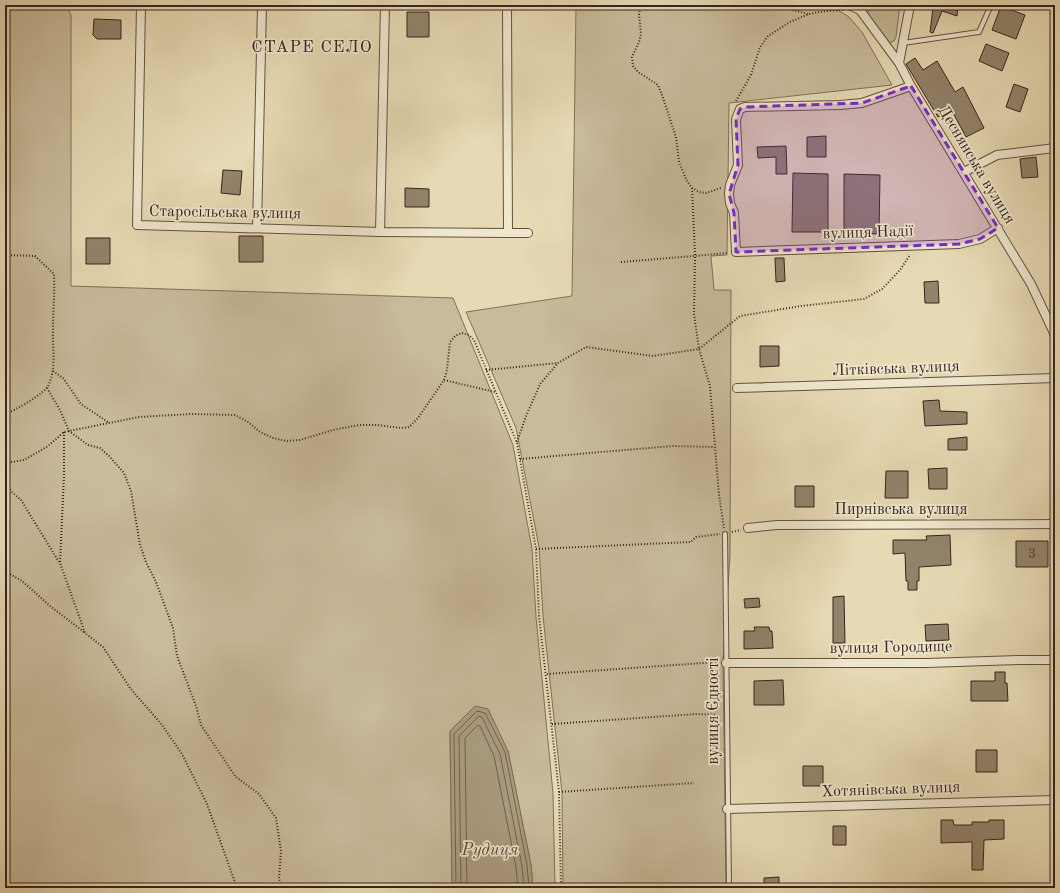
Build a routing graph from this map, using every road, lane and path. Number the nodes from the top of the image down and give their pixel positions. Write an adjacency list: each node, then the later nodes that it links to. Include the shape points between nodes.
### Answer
1 (141, 5): 21 (street, Старосільська вулиця, via 137,225)
2 (262, 5): 21 (street)
3 (385, 5): 23 (street)
4 (508, 5): 24 (street)
5 (641, 5): 20 (path, via 641,34 632,56 634,66 638,72 658,85 676,137 679,162)
6 (775, 5): 12 (path)
7 (849, 5): 11 (street)
8 (869, 5): 11 (lane)
9 (910, 5): 13 (street)
10 (991, 5): 13 (lane, via 979,32)
11 (858, 7): 12 (path); 14 (street, Деснянська вулиця)
12 (809, 14): 16 (path, via 768,36 760,47)
13 (903, 43): 14 (street)
14 (900, 63): 15 (street, Деснянська вулиця)
15 (911, 86): 16 (street, via 862,103 745,107); 18 (street, Деснянська вулиця)
16 (738, 105): 19 (street, via 738,165)
17 (1055, 148): 18 (street, via 997,155)
18 (964, 172): 22 (street, Деснянська вулиця)
19 (730, 185): 20 (path, via 706,193); 27 (street)
20 (692, 188): 29 (path)
21 (257, 228): 23 (street, Старосільська вулиця)
22 (998, 228): 26 (street, вулиця Надії, via 980,239 959,244); 31 (street, Деснянська вулиця, via 1031,284)
23 (380, 232): 24 (street, Старосільська вулиця)
24 (508, 233): 25 (street, Старосільська вулиця)
25 (528, 233)
26 (916, 246): 27 (street, вулиця Надії); 32 (path, via 900,270 882,289 864,299 740,316)
27 (736, 252): 29 (path)
28 (5, 255): 35 (path, via 35,256 54,274)
29 (695, 256): 30 (path); 32 (path, via 694,314)
30 (621, 262)
31 (1055, 335)
32 (699, 349): 33 (path, via 653,356 586,347); 46 (path, via 710,386)
33 (558, 363): 34 (path); 45 (path, via 540,384)
34 (486, 370): 37 (path, via 474,340 462,333 450,342); 40 (path)
35 (53, 371): 38 (path); 42 (path, via 63,378 81,404)
36 (1055, 378): 39 (street, Літківська вулиця)
37 (444, 380): 40 (path); 42 (path, via 409,427 359,425 300,440 286,441 260,432 235,415 191,414 139,417)
38 (47, 388): 41 (path, via 16,410); 43 (path, via 60,410)
39 (737, 388)
40 (495, 392): 45 (path)
41 (5, 414)
42 (108, 422): 43 (path)
43 (68, 431): 44 (path); 67 (path, via 88,445 100,448 124,473 131,491 140,545 173,628 177,656 201,725 235,776 259,794 276,818 281,851 279,879)
44 (64, 432): 48 (path, via 48,446 24,460); 54 (path)
45 (517, 443): 47 (path)
46 (714, 447): 47 (path, via 672,446); 52 (path)
47 (520, 459): 53 (path)
48 (5, 463)
49 (5, 486): 54 (path, via 21,500)
50 (1055, 524): 51 (street, Пирнівська вулиця, via 777,525)
51 (748, 528): 52 (path)
52 (725, 534): 53 (path, via 696,537 691,542); 58 (lane, вулиця Єдності)
53 (536, 549): 59 (path)
54 (60, 563): 56 (path)
55 (5, 570): 56 (path)
56 (85, 633): 66 (path, via 103,647 130,688 162,725 182,754 207,804)
57 (1055, 660): 58 (street, вулиця Городище, via 927,663)
58 (726, 662): 59 (path); 60 (lane, вулиця Єдності)
59 (547, 674): 61 (path)
60 (726, 716): 61 (path, via 697,714); 65 (lane, вулиця Єдності)
61 (552, 724): 63 (path)
62 (694, 783): 63 (path)
63 (559, 792): 68 (path)
64 (1055, 800): 65 (street, Хотянівська вулиця)
65 (727, 809): 69 (lane, вулиця Єдності)
66 (237, 888)
67 (282, 888)
68 (561, 888)
69 (728, 888)

